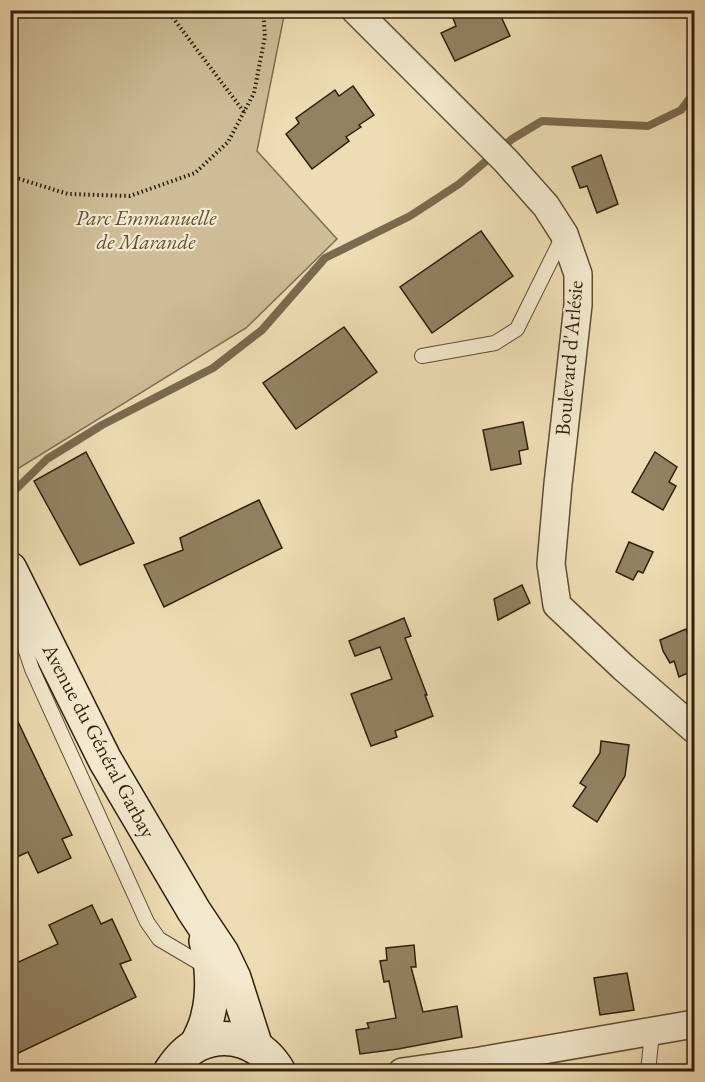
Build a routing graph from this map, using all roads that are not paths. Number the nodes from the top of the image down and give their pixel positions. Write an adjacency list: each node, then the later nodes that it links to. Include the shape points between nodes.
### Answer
1 (355, 10): 2 (street, Boulevard d'Arlésie, via 500,154 546,206)
2 (564, 234): 3 (lane, via 517,329 495,342); 5 (street, Boulevard d'Arlésie, via 578,274 578,305 551,564 557,605)
3 (422, 356)
4 (16, 581): 6 (main road, Avenue du Général Garbay, via 105,760); 7 (lane, via 23,642 32,669 147,922 159,939)
5 (694, 729)
6 (194, 911): 7 (main road, Avenue du Général Garbay, via 207,943); 11 (main road, Avenue du Général Garbay, via 234,978)
7 (211, 968): 10 (main road, Avenue du Général Garbay, via 209,1013)
8 (694, 1024): 9 (street)
9 (652, 1032): 12 (street); 16 (lane)
10 (196, 1045): 11 (main road, via 216,1039 237,1040); 13 (main road)
11 (256, 1047): 14 (main road)
12 (481, 1066): 15 (street)
13 (170, 1071)
14 (279, 1071)
15 (416, 1071)
16 (648, 1071)

